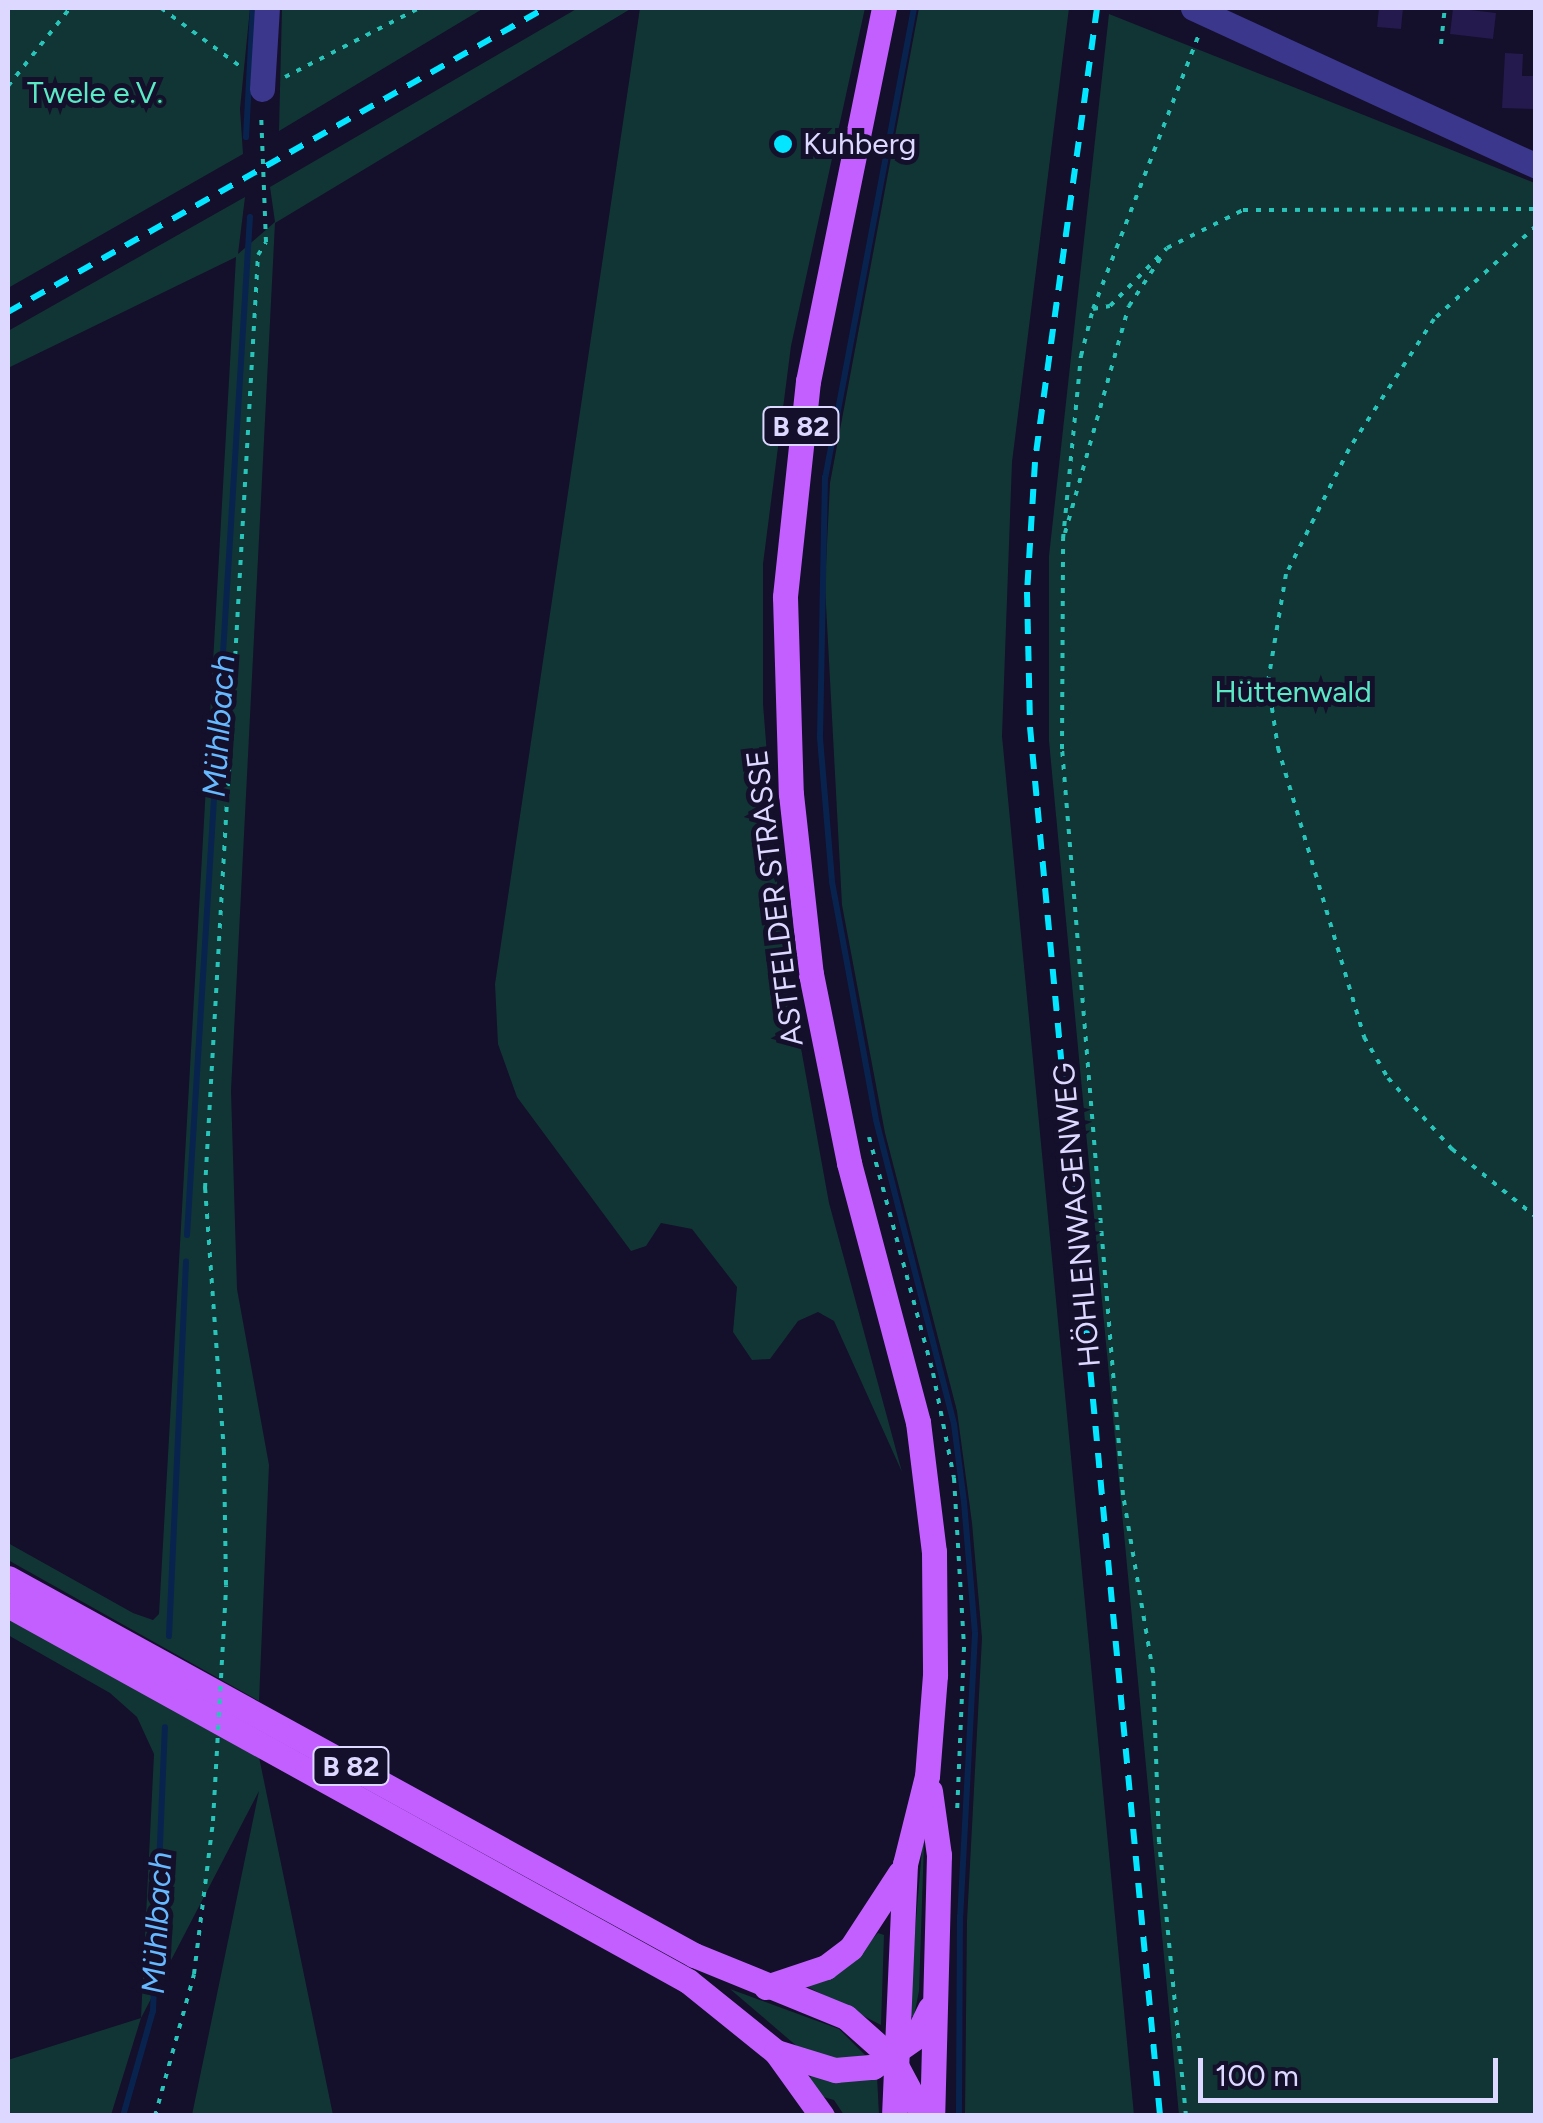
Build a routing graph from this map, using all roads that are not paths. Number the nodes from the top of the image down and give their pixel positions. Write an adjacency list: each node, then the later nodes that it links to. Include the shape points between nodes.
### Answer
1 (267, 8): 4 (street)
2 (884, 8): 8 (main road, ASTFELDER STRASSE / B 82, via 797,454 785,596 787,703 796,855 818,1012 927,1476 937,1614)
3 (1199, 10): 5 (street)
4 (262, 89)
5 (1536, 166)
6 (8, 1578): 10 (main road, B 82, via 694,1955)
7 (8, 1605): 12 (main road, B 82, via 629,1946 715,2000)
8 (928, 1776): 9 (main road, B 82); 11 (main road, B 82, via 938,1855)
9 (905, 1864): 10 (main road, B 82, via 852,1948 826,1966); 13 (main road, B 82)
10 (765, 1987): 13 (main road, B 82, via 846,2017)
11 (933, 2003): 13 (main road, B 82, via 916,2037); 17 (main road, B 82)
12 (776, 2052): 13 (main road, B 82, via 835,2070); 14 (main road, B 82)
13 (892, 2058): 15 (main road, B 82); 16 (main road, B 82)
14 (822, 2116)
15 (894, 2116)
16 (922, 2116)
17 (932, 2116)

